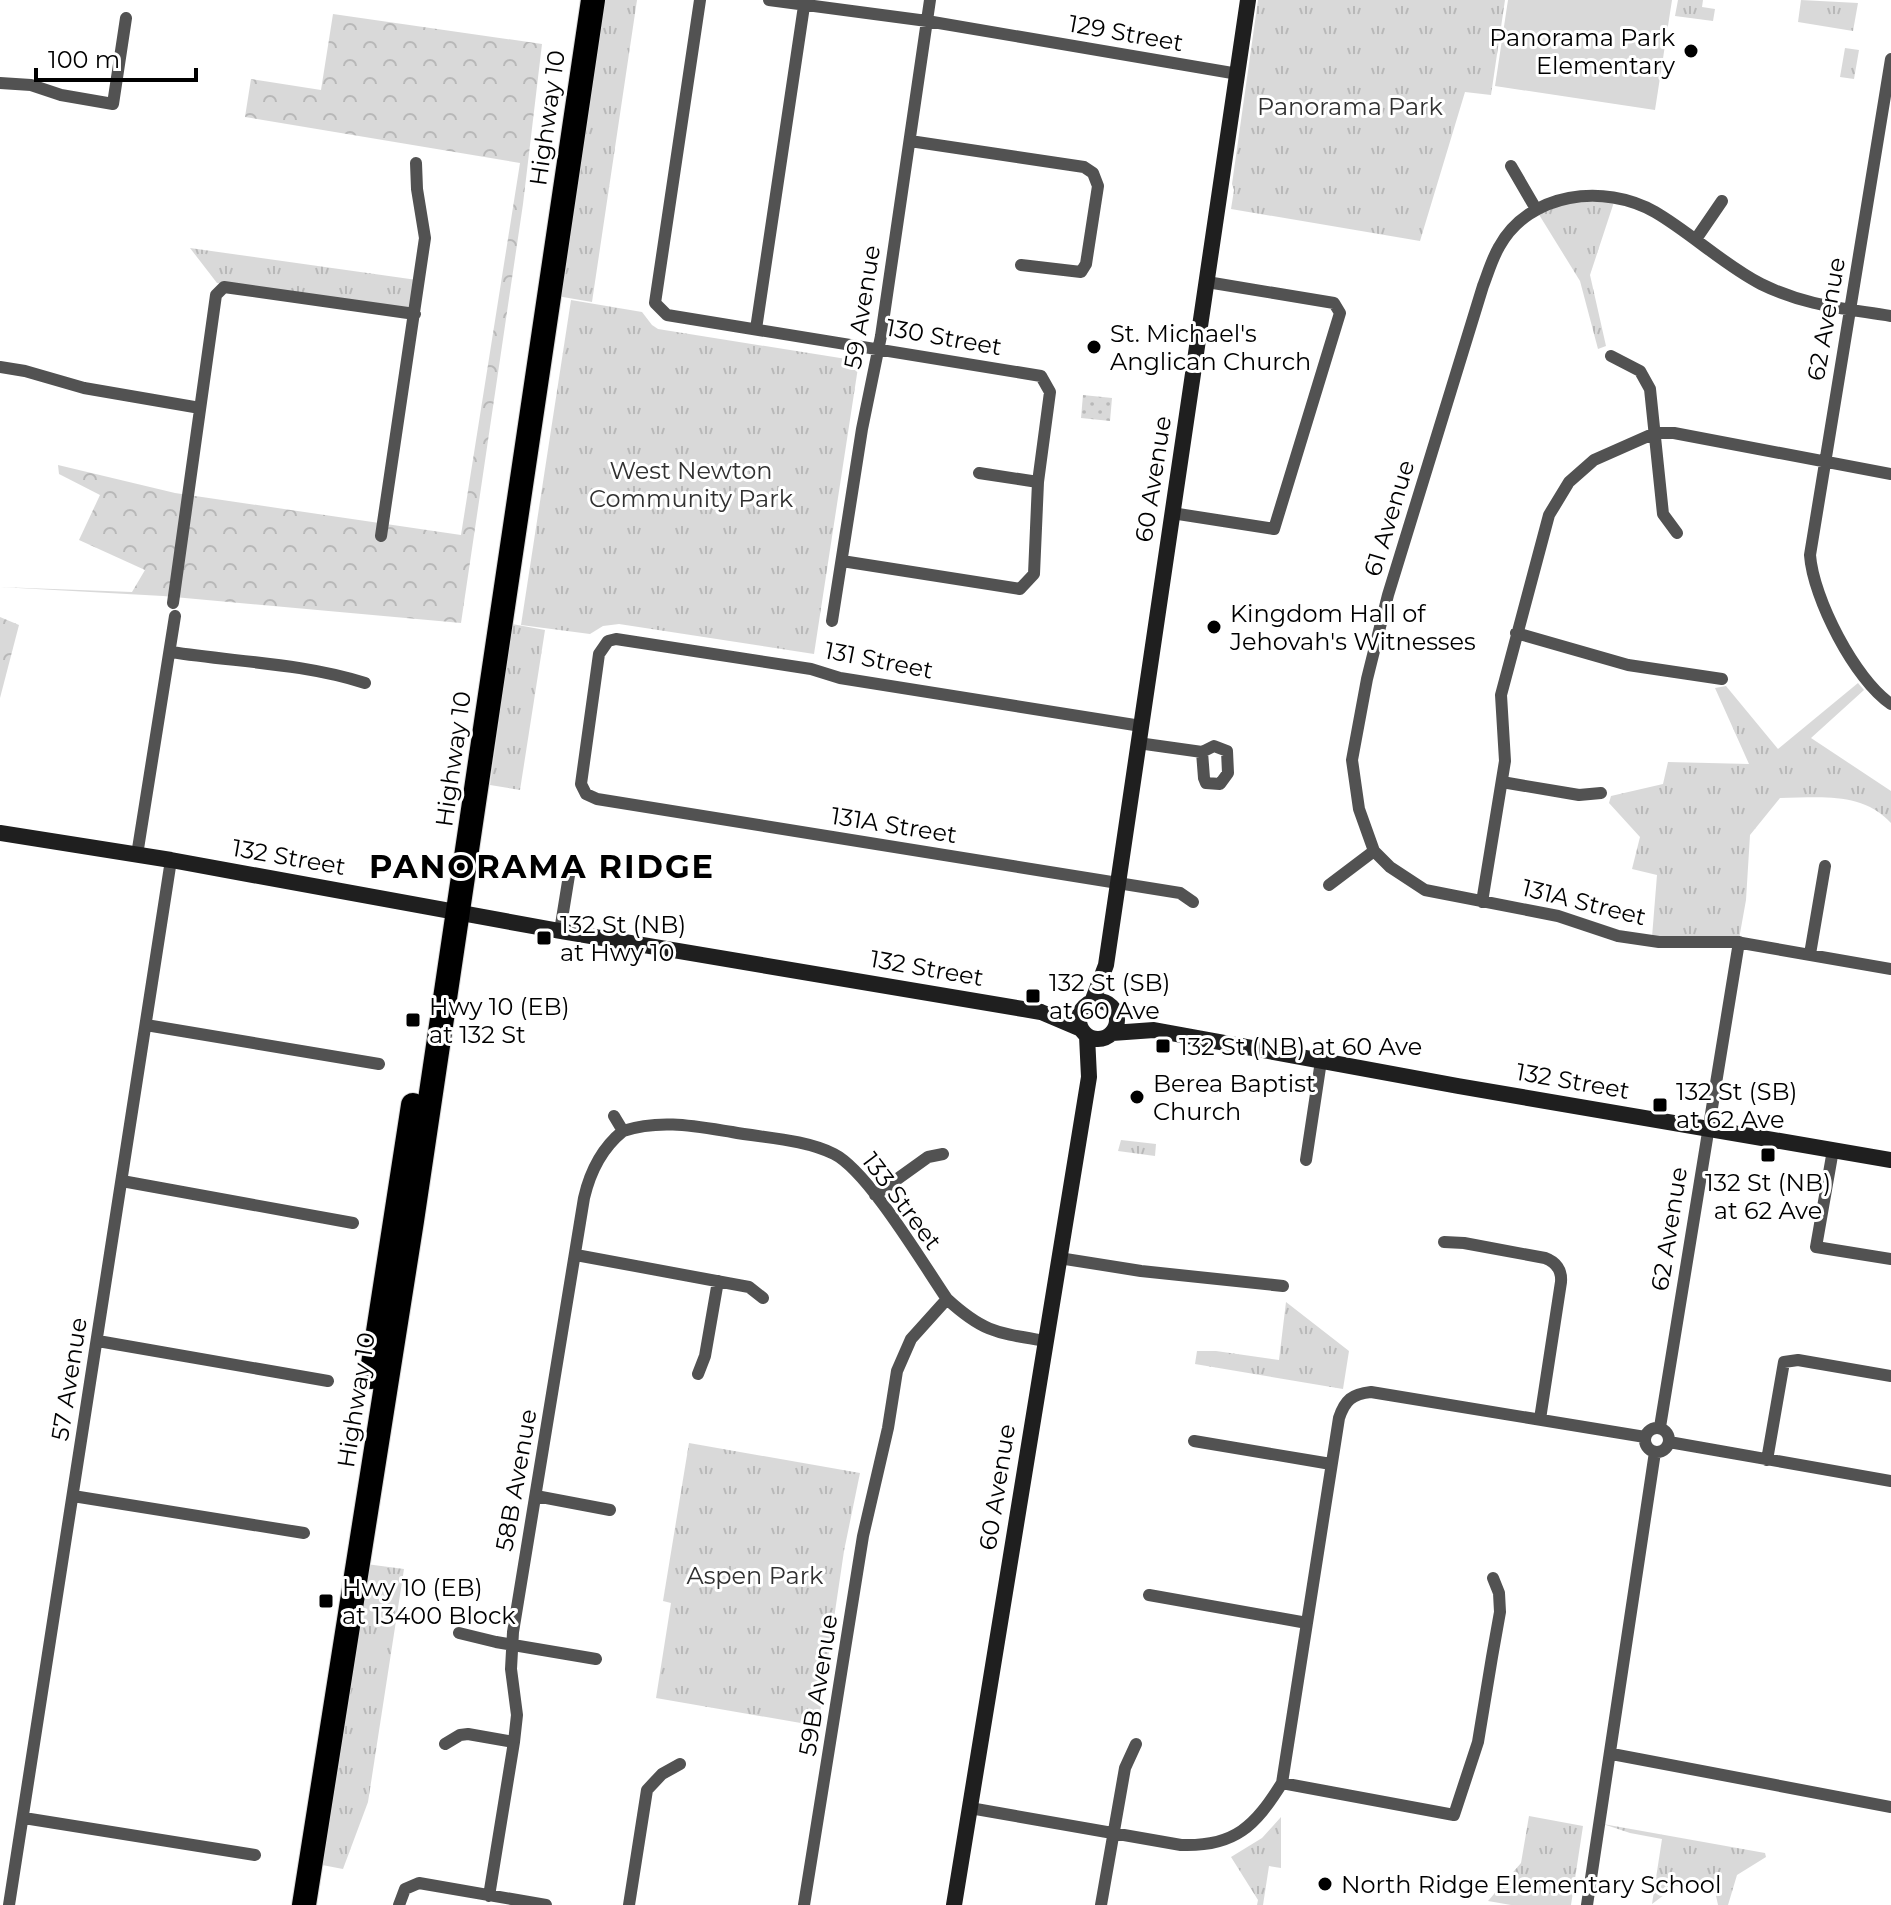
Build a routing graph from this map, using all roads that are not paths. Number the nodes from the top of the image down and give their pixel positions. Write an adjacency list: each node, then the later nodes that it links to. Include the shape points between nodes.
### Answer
1 (577, 0): 61 (highway, Highway 10)
2 (593, 0): 61 (highway, Highway 10)
3 (700, 0): 26 (street, 130 Street, via 655,303 667,315)
4 (769, 0): 7 (street, 129 Street)
5 (930, 0): 9 (street, 59 Avenue)
6 (1248, 0): 11 (street, 60 Avenue)
7 (804, 6): 9 (street, 129 Street); 26 (street)
8 (126, 18): 12 (street, via 113,104)
9 (927, 21): 11 (street, 129 Street); 13 (street, 59 Avenue)
10 (1891, 59): 14 (street, 62 Avenue)
11 (1238, 74): 22 (street, 60 Avenue)
12 (0, 83)
13 (910, 141): 21 (street, via 1084,167 1093,173 1098,186 1081,272); 27 (street, 59 Avenue)
14 (1876, 156): 15 (street); 23 (street, 62 Avenue)
15 (1891, 159)
16 (416, 163): 24 (street, via 425,238)
17 (1511, 166): 19 (street)
18 (1722, 201): 20 (street)
19 (1536, 209): 20 (street, via 1586,194 1612,197 1653,211); 52 (street, 61 Avenue, via 1500,245 1483,286 1388,595 1352,760 1359,809)
20 (1696, 239): 23 (street, via 1757,282 1798,301)
21 (1021, 265)
22 (1207, 282): 36 (street, 60 Avenue); 36 (street, via 1334,303 1340,313 1274,529)
23 (1850, 310): 25 (street); 32 (street, 62 Avenue)
24 (415, 314): 30 (street, via 224,287 216,295); 38 (street)
25 (1891, 316)
26 (756, 329): 27 (street, 130 Street)
27 (879, 349): 35 (street, 130 Street, via 1041,376 1050,392); 39 (street, 59 Avenue)
28 (1611, 356): 31 (street, via 1640,371 1650,389)
29 (0, 367): 30 (street)
30 (200, 408): 42 (street)
31 (1655, 433): 32 (street); 37 (street, via 1663,514); 41 (street, via 1594,460 1569,482 1549,515)
32 (1824, 463): 34 (street); 45 (street, 62 Avenue, via 1810,555 1815,587 1867,683)
33 (979, 473): 35 (street)
34 (1891, 474)
35 (1038, 482): 39 (street, via 1034,574 1020,589)
36 (1172, 513): 46 (street, 60 Avenue)
37 (1677, 533)
38 (381, 536)
39 (842, 561): 40 (street, 59 Avenue)
40 (832, 621)
41 (1516, 633): 43 (street, via 1628,665); 48 (street, via 1501,695)
42 (171, 652): 44 (street, via 240,658); 53 (street)
43 (1722, 679)
44 (365, 683)
45 (1891, 704)
46 (1140, 734): 47 (street, 131 Street); 50 (street, 131 Street, via 811,669 608,641 599,654 589,715 581,776); 57 (street, 60 Avenue)
47 (1202, 752)
48 (1502, 782): 49 (street, via 1579,795); 60 (street)
49 (1601, 793)
50 (586, 794): 57 (street, 131A Street)
51 (0, 833): 53 (street, 132 Street)
52 (1374, 851): 58 (street); 60 (street, 131A Street, via 1425,890)
53 (137, 855): 54 (street, 132 Street)
54 (171, 860): 61 (street, 132 Street); 70 (street, 57 Avenue)
55 (571, 863): 62 (street)
56 (1825, 866): 64 (street)
57 (1118, 882): 59 (street, 131A Street, via 1180,893); 65 (street, 60 Avenue)
58 (1329, 885)
59 (1193, 902)
60 (1482, 902): 63 (street, 131A Street, via 1558,916 1644,941)
61 (451, 911): 62 (street, 132 Street); 132 (highway, Highway 10); 133 (highway, Highway 10)
62 (560, 931): 69 (street, 132 Street)
63 (1739, 942): 64 (street, 131A Street); 78 (street, 62 Avenue)
64 (1810, 954): 66 (street, 131A Street)
65 (1106, 965): 67 (street, 60 Avenue); 68 (street, 60 Avenue)
66 (1891, 969)
67 (1090, 1003): 68 (street); 69 (street, 132 Street); 72 (street, via 1081,1012)
68 (1113, 1009): 71 (street, 132 Street); 73 (street, via 1117,1022)
69 (1041, 1012): 72 (street, 132 Street)
70 (146, 1025): 75 (street); 84 (street, 57 Avenue)
71 (1154, 1030): 73 (street, 132 Street); 74 (street, 132 Street)
72 (1084, 1032): 73 (street, via 1097,1039); 76 (street, 60 Avenue)
73 (1110, 1034): 76 (street, 60 Avenue)
74 (1321, 1061): 78 (street, 132 Street); 82 (street)
75 (379, 1064)
76 (1089, 1077): 89 (street, 60 Avenue)
77 (614, 1116): 79 (street)
78 (1708, 1128): 80 (street, 132 Street); 101 (street, 62 Avenue)
79 (623, 1131): 85 (street, 133 Street, via 672,1123 819,1148 848,1163); 88 (street, 58B Avenue, via 601,1154 589,1178)
80 (1833, 1150): 83 (street, 132 Street); 90 (street, via 1816,1247)
81 (943, 1154): 85 (street, via 928,1157)
82 (1306, 1160)
83 (1891, 1160)
84 (122, 1181): 86 (street); 95 (street, 57 Avenue)
85 (875, 1195): 94 (street, 133 Street)
86 (353, 1223)
87 (1444, 1242): 100 (street, via 1539,1257 1557,1266 1561,1282)
88 (576, 1255): 91 (street); 110 (street, 58B Avenue)
89 (1059, 1258): 92 (street); 96 (street, 60 Avenue)
90 (1891, 1259)
91 (718, 1281): 93 (street, via 749,1287); 97 (street)
92 (1283, 1286)
93 (763, 1298)
94 (947, 1299): 96 (street, 133 Street, via 981,1326); 137 (street, 59B Avenue, via 911,1339 897,1371 863,1536)
95 (98, 1341): 99 (street); 109 (street, 57 Avenue)
96 (1046, 1341): 126 (street, 60 Avenue)
97 (698, 1374)
98 (1891, 1376): 106 (street, via 1784,1362)
99 (328, 1381)
100 (1540, 1419): 102 (street); 107 (street, via 1357,1394 1344,1404)
101 (1660, 1427): 102 (street); 104 (street)
102 (1645, 1437): 105 (street, via 1645,1445)
103 (1194, 1441): 107 (street)
104 (1669, 1442): 105 (street); 106 (street)
105 (1655, 1452): 122 (street)
106 (1767, 1460): 108 (street)
107 (1331, 1464): 115 (street)
108 (1891, 1481)
109 (73, 1496): 112 (street); 127 (street, 57 Avenue)
110 (536, 1496): 111 (street); 117 (street, 58B Avenue)
111 (610, 1510)
112 (304, 1533)
113 (1493, 1578): 124 (street, via 1500,1612 1478,1742 1454,1815)
114 (1149, 1595): 115 (street)
115 (1307, 1623): 124 (street)
116 (459, 1633): 117 (street)
117 (512, 1645): 118 (street); 119 (street, 58B Avenue)
118 (596, 1659)
119 (514, 1742): 120 (street, via 468,1734); 130 (street, 58B Avenue)
120 (445, 1744)
121 (1136, 1744): 128 (street, via 1125,1768)
122 (1612, 1754): 125 (street); 140 (street)
123 (680, 1764): 136 (street, via 647,1790)
124 (1282, 1783): 128 (street, via 1251,1826 1204,1846)
125 (1891, 1807)
126 (970, 1808): 128 (street); 138 (street, 60 Avenue)
127 (24, 1818): 129 (street); 131 (street, 57 Avenue)
128 (1112, 1833): 139 (street)
129 (255, 1855)
130 (489, 1896): 134 (street, via 419,1883 405,1889); 135 (street)
131 (9, 1905)
132 (288, 1905)
133 (304, 1905)
134 (399, 1905)
135 (546, 1905)
136 (629, 1905)
137 (804, 1905)
138 (954, 1905)
139 (1101, 1905)
140 (1587, 1905)

